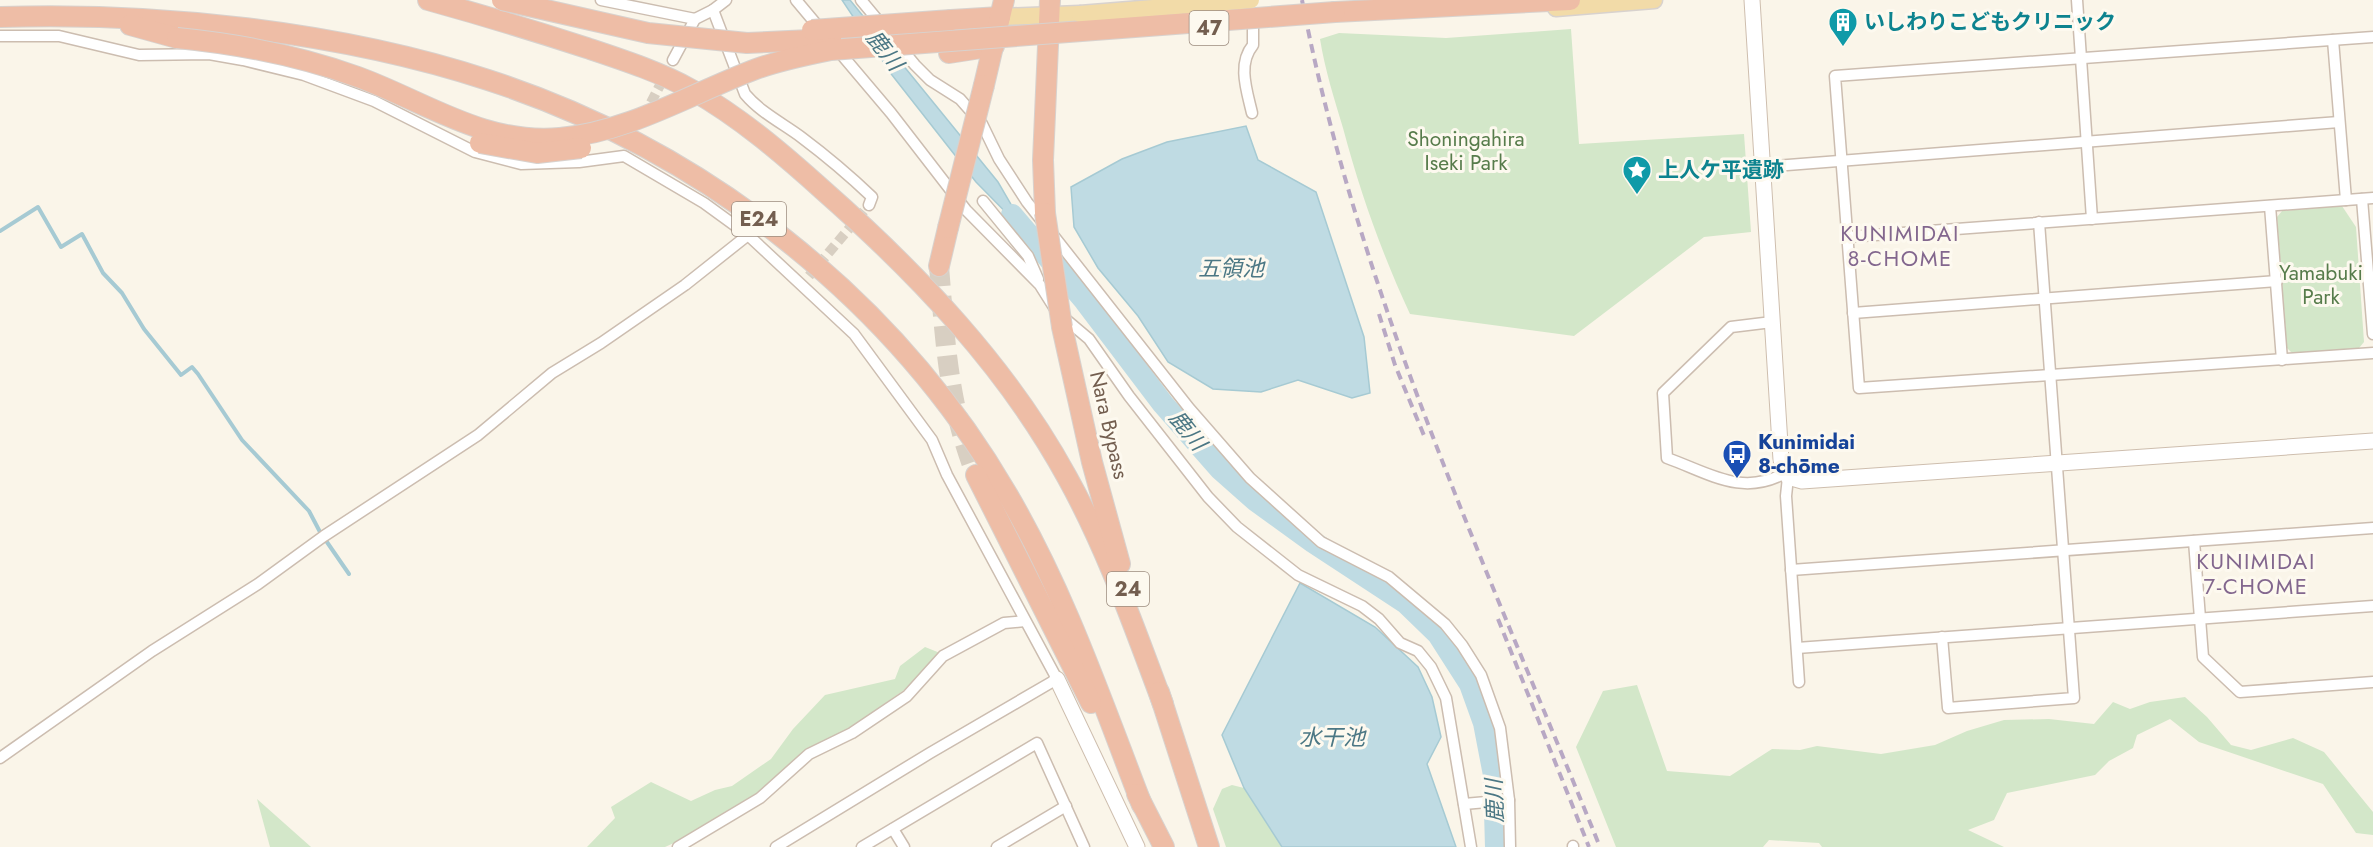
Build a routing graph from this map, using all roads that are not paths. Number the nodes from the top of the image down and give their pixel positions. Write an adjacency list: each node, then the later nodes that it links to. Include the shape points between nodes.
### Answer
1 (428, 0): 72 (highway, via 615,58 691,89 744,124 878,240 968,335 1043,436 1101,545)
2 (502, 0): 18 (highway, bridge, via 648,33 747,43)
3 (533, 0): 16 (highway, bridge, via 665,23 732,30 811,30 951,20)
4 (602, 0): 21 (street)
5 (726, 0): 17 (street)
6 (796, 0): 47 (street, via 966,210)
7 (861, 0): 74 (street, via 915,65 960,99 982,124 1027,202 1189,408 1250,478 1322,542 1389,577 1445,624 1481,675 1490,696 1500,728)
8 (1237, 0): 14 (street, via 1240,6)
9 (1408, 0): 18 (highway)
10 (1570, 0): 18 (highway)
11 (1654, 0): 18 (main road, 47, via 1455,16)
12 (1752, 0): 34 (street)
13 (2077, 0): 27 (street)
14 (1252, 5): 15 (main road, 47, bridge, via 1080,14); 30 (street, via 1253,45 1245,54 1244,81)
15 (1049, 8): 16 (main road, 47); 24 (highway, Nara Bypass / 24)
16 (1002, 9): 26 (highway)
17 (713, 10): 21 (street); 38 (street, via 745,94 856,182 872,197)
18 (1336, 13): 24 (main road, 47); 29 (highway, bridge, via 831,50 757,69 620,125 559,138 520,137 478,129)
19 (0, 16): 20 (highway, E24)
20 (109, 18): 29 (highway, bridge, via 177,38 267,51 350,74); 76 (highway, E24, via 155,19 308,39 395,55 488,80 586,118 639,144 769,226 852,297 889,335 979,448 1050,576)
21 (694, 19): 28 (street)
22 (0, 36): 42 (street, via 59,36 139,55 209,54 243,60 304,75 374,101 475,152 521,164 624,156 704,203)
23 (2373, 37): 25 (street)
24 (1047, 40): 26 (main road, 47); 72 (highway, Nara Bypass / 24, bridge, via 1045,213 1062,327 1092,462)
25 (2333, 40): 27 (street); 31 (street)
26 (994, 46): 29 (highway, bridge, via 800,68 748,85 637,133 556,152 516,151 479,143 445,128); 44 (highway, bridge)
27 (2080, 58): 32 (street); 33 (street, via 1835,75)
28 (673, 60)
29 (396, 93)
30 (1252, 113)
31 (2339, 122): 32 (street); 36 (street)
32 (2087, 141): 33 (street); 40 (street)
33 (1841, 161): 34 (street); 43 (street)
34 (1762, 167): 50 (street)
35 (2367, 198): 36 (street); 45 (street)
36 (2346, 200): 39 (street)
37 (983, 201): 47 (street, via 1028,256)
38 (869, 205)
39 (2270, 206): 40 (street); 46 (street)
40 (2092, 219): 41 (street)
41 (2039, 222): 43 (street); 48 (street)
42 (748, 235): 65 (street, via 805,280 854,334 932,440); 73 (street, via 685,285 552,373 478,435 152,651)
43 (1848, 237): 49 (street)
44 (939, 266)
45 (2371, 276): 51 (street)
46 (2277, 281): 48 (street); 53 (street)
47 (1040, 285): 75 (street, via 1057,312 1089,339 1190,475 1237,527 1298,575 1362,606 1400,643 1418,651 1446,698)
48 (2046, 299): 49 (street); 54 (street)
49 (1853, 313): 54 (street, via 1859,388)
50 (1772, 322): 58 (street, via 1781,460); 58 (street, via 1731,327 1663,393 1667,458 1742,485 1768,483)
51 (2373, 334)
52 (2373, 353): 53 (street)
53 (2282, 360): 54 (street)
54 (2052, 376): 56 (street)
55 (2373, 441): 56 (street)
56 (2058, 463): 58 (street, via 1802,481); 61 (street)
57 (976, 475): 76 (highway)
58 (1786, 475): 62 (street)
59 (2373, 528): 60 (street)
60 (2194, 541): 61 (street); 64 (street)
61 (2064, 550): 62 (street); 66 (street)
62 (1791, 570): 68 (street)
63 (2373, 606): 64 (street)
64 (2200, 618): 66 (street); 71 (street, via 2203,657 2240,692)
65 (1025, 621): 69 (street); 79 (street, via 1004,623 943,656 907,696 852,733 809,754 760,798)
66 (2070, 627): 67 (street); 67 (street, via 2074,698 1948,708)
67 (1942, 637): 68 (street)
68 (1797, 648): 70 (street)
69 (1057, 680): 80 (street); 85 (street)
70 (1799, 682)
71 (2373, 682)
72 (1163, 704): 87 (highway, Nara Bypass / 24)
73 (0, 758)
74 (1509, 800): 75 (street); 89 (street)
75 (1464, 804): 88 (street)
76 (1142, 805): 86 (highway)
77 (1066, 806): 78 (street, via 1037,743); 83 (street); 84 (street)
78 (892, 829): 81 (street); 82 (street)
79 (678, 847)
80 (776, 847)
81 (862, 847)
82 (904, 847)
83 (997, 847)
84 (1084, 847)
85 (1137, 847)
86 (1164, 847)
87 (1209, 847)
88 (1471, 847)
89 (1510, 847)

